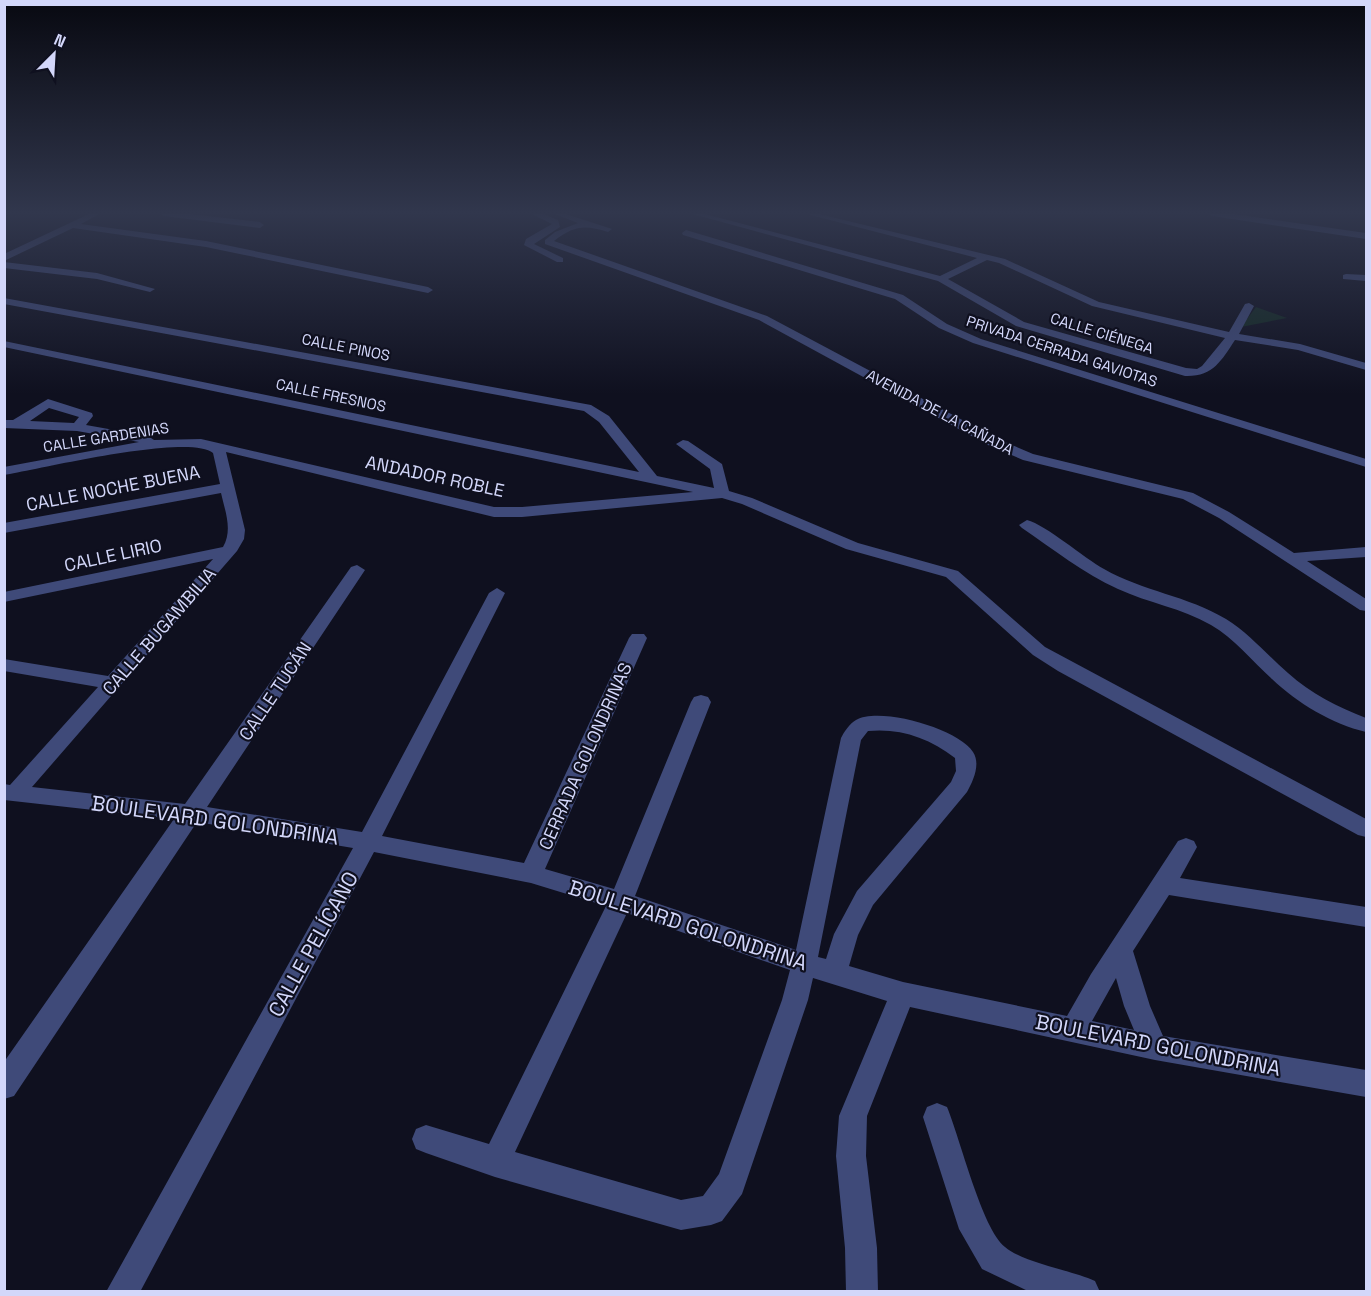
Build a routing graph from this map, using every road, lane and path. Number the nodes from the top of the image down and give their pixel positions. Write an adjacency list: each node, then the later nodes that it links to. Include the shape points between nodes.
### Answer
1 (76, 273): 11 (street)
2 (348, 273): 12 (street)
3 (634, 273): 32 (street, AVENIDA DE LA CAÑADA, via 763,318 1028,457 1188,496)
4 (821, 273): 23 (street, PRIVADA CERRADA GAVIOTAS, via 899,297 943,326 976,341)
5 (920, 273): 10 (street, CALLE CIÉNEGA)
6 (952, 273): 10 (street)
7 (1033, 273): 15 (street, via 1096,304)
8 (1346, 277): 9 (street)
9 (1366, 278)
10 (941, 279): 15 (street, CALLE CIÉNEGA, via 1020,324 1170,369 1207,369)
11 (150, 289)
12 (428, 290)
13 (4, 301): 25 (street, CALLE PINOS, via 586,408 604,419)
14 (1250, 306): 15 (street)
15 (1232, 336): 17 (street, via 1300,347)
16 (4, 344): 25 (street, CALLE FRESNOS)
17 (1366, 367)
18 (11, 424): 19 (street); 19 (street, via 48,403 87,416)
19 (77, 427): 20 (street)
20 (163, 442): 22 (street, CALLE GARDENIAS); 24 (street, CALLE GARDENIAS)
21 (683, 444): 27 (street, via 717,467)
22 (213, 446): 26 (street, CALLE BUGAMBILIA, via 219,451); 27 (street, ANDADOR ROBLE, via 494,512)
23 (1366, 463)
24 (4, 471)
25 (651, 478): 27 (street, CALLE FRESNOS)
26 (228, 487): 29 (street, CALLE NOCHE BUENA); 30 (street, CALLE BUGAMBILIA, via 237,530)
27 (722, 494): 44 (street, CALLE FRESNOS, via 844,543 952,574 1032,645 1065,667)
28 (1027, 525): 41 (street, via 1106,578 1216,620 1235,632 1290,686 1320,706)
29 (4, 528)
30 (229, 551): 35 (street, CALLE LIRIO); 39 (street, CALLE BUGAMBILIA)
31 (1366, 552): 32 (street)
32 (1289, 558): 36 (street, AVENIDA DE LA CAÑADA)
33 (357, 570): 43 (street, CALLE TUCÁN)
34 (497, 593): 45 (street, CALLE PELÍCANO)
35 (4, 597)
36 (1366, 606)
37 (638, 638): 47 (street, CERRADA GOLONDRINAS)
38 (4, 665): 39 (street)
39 (113, 683): 42 (street, CALLE BUGAMBILIA)
40 (700, 702): 49 (street)
41 (1366, 725)
42 (9, 793): 43 (street, BOULEVARD GOLONDRINA)
43 (192, 813): 45 (street, BOULEVARD GOLONDRINA); 58 (street, CALLE TUCÁN)
44 (1366, 829)
45 (368, 842): 47 (street, BOULEVARD GOLONDRINA); 62 (street, CALLE PELÍCANO)
46 (1186, 847): 48 (street)
47 (531, 874): 49 (street, BOULEVARD GOLONDRINA)
48 (1165, 885): 50 (street); 51 (street)
49 (621, 901): 52 (street, BOULEVARD GOLONDRINA); 61 (street)
50 (1366, 917)
51 (1121, 951): 55 (street, via 1090,995); 56 (street, via 1137,1006)
52 (804, 964): 53 (street, BOULEVARD GOLONDRINA); 53 (street, via 851,738 862,724 882,721 931,733 965,755 966,771 960,786 866,898 846,934); 61 (street, via 731,1183 711,1210 681,1215)
53 (834, 974): 54 (street, BOULEVARD GOLONDRINA)
54 (903, 994): 55 (street, BOULEVARD GOLONDRINA); 63 (street, via 853,1116 851,1156)
55 (1074, 1029): 56 (street, BOULEVARD GOLONDRINA)
56 (1155, 1047): 57 (street, BOULEVARD GOLONDRINA)
57 (1366, 1084)
58 (4, 1086)
59 (937, 1117): 64 (street, via 974,1229 993,1257 1031,1276)
60 (426, 1139): 61 (street)
61 (495, 1162)
62 (123, 1292)
63 (862, 1292)
64 (1084, 1292)

